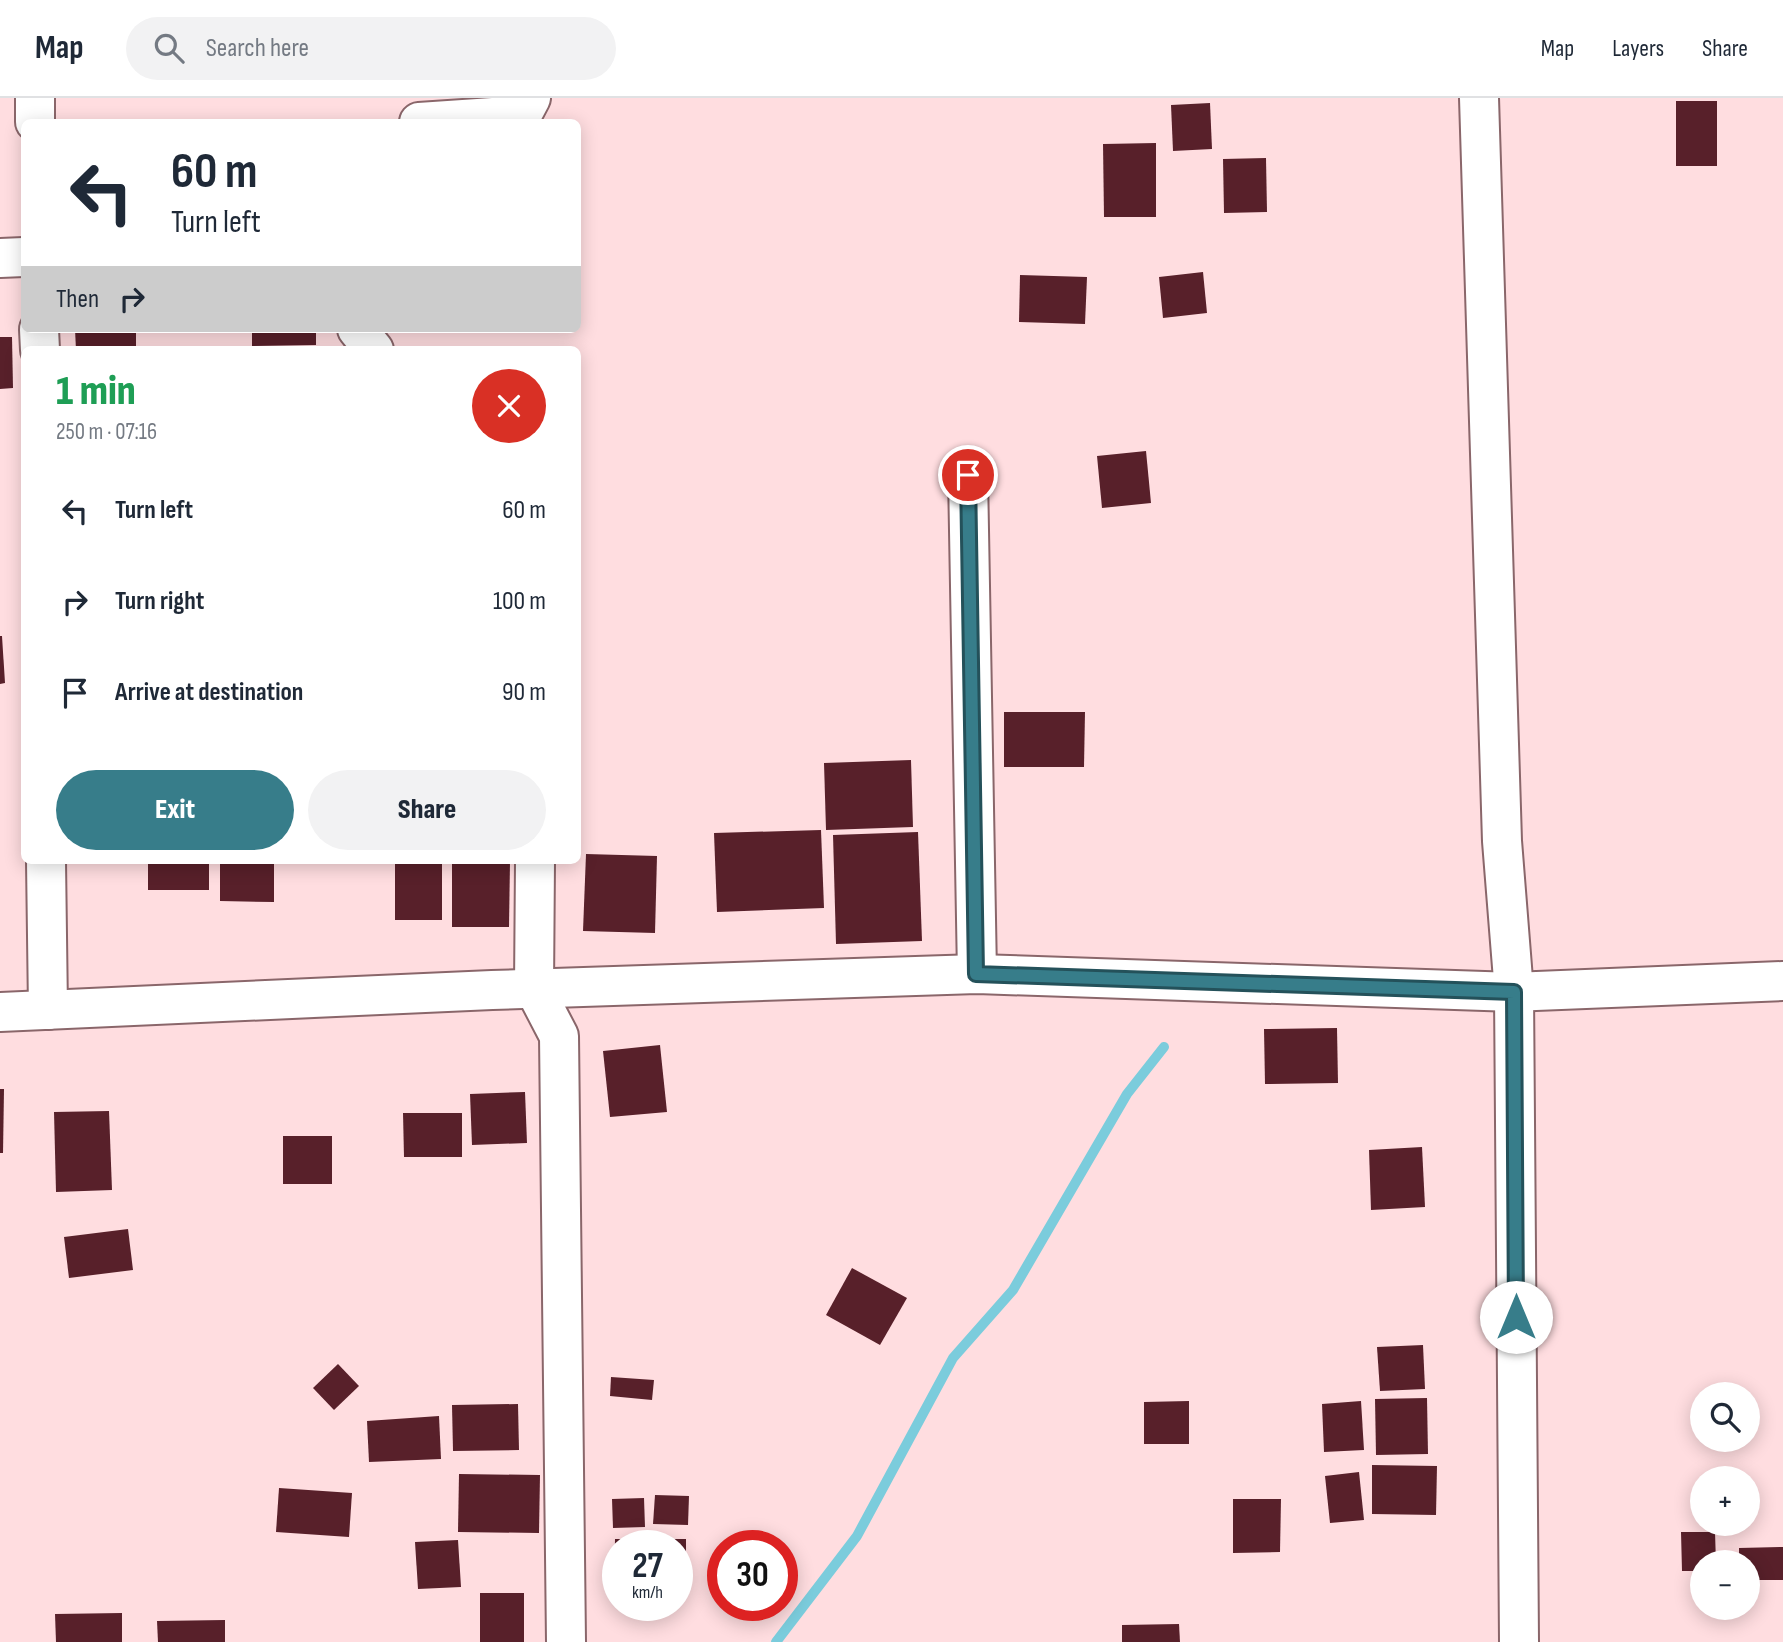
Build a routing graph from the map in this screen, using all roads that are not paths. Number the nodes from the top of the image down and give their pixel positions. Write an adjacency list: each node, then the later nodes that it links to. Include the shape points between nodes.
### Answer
1 (35, 98): 4 (street)
2 (531, 98): 5 (street, via 522,115)
3 (1479, 98): 14 (street, via 1502,841)
4 (36, 119)
5 (463, 119)
6 (21, 257): 7 (street)
7 (0, 258)
8 (968, 475): 11 (street)
9 (46, 864): 15 (street)
10 (535, 864): 13 (street)
11 (976, 974): 13 (street); 14 (street)
12 (1783, 981): 14 (street)
13 (534, 988): 15 (street); 17 (street, via 559,1036)
14 (1514, 992): 18 (street)
15 (48, 1010): 16 (street)
16 (0, 1012)
17 (566, 1642)
18 (1519, 1642)

